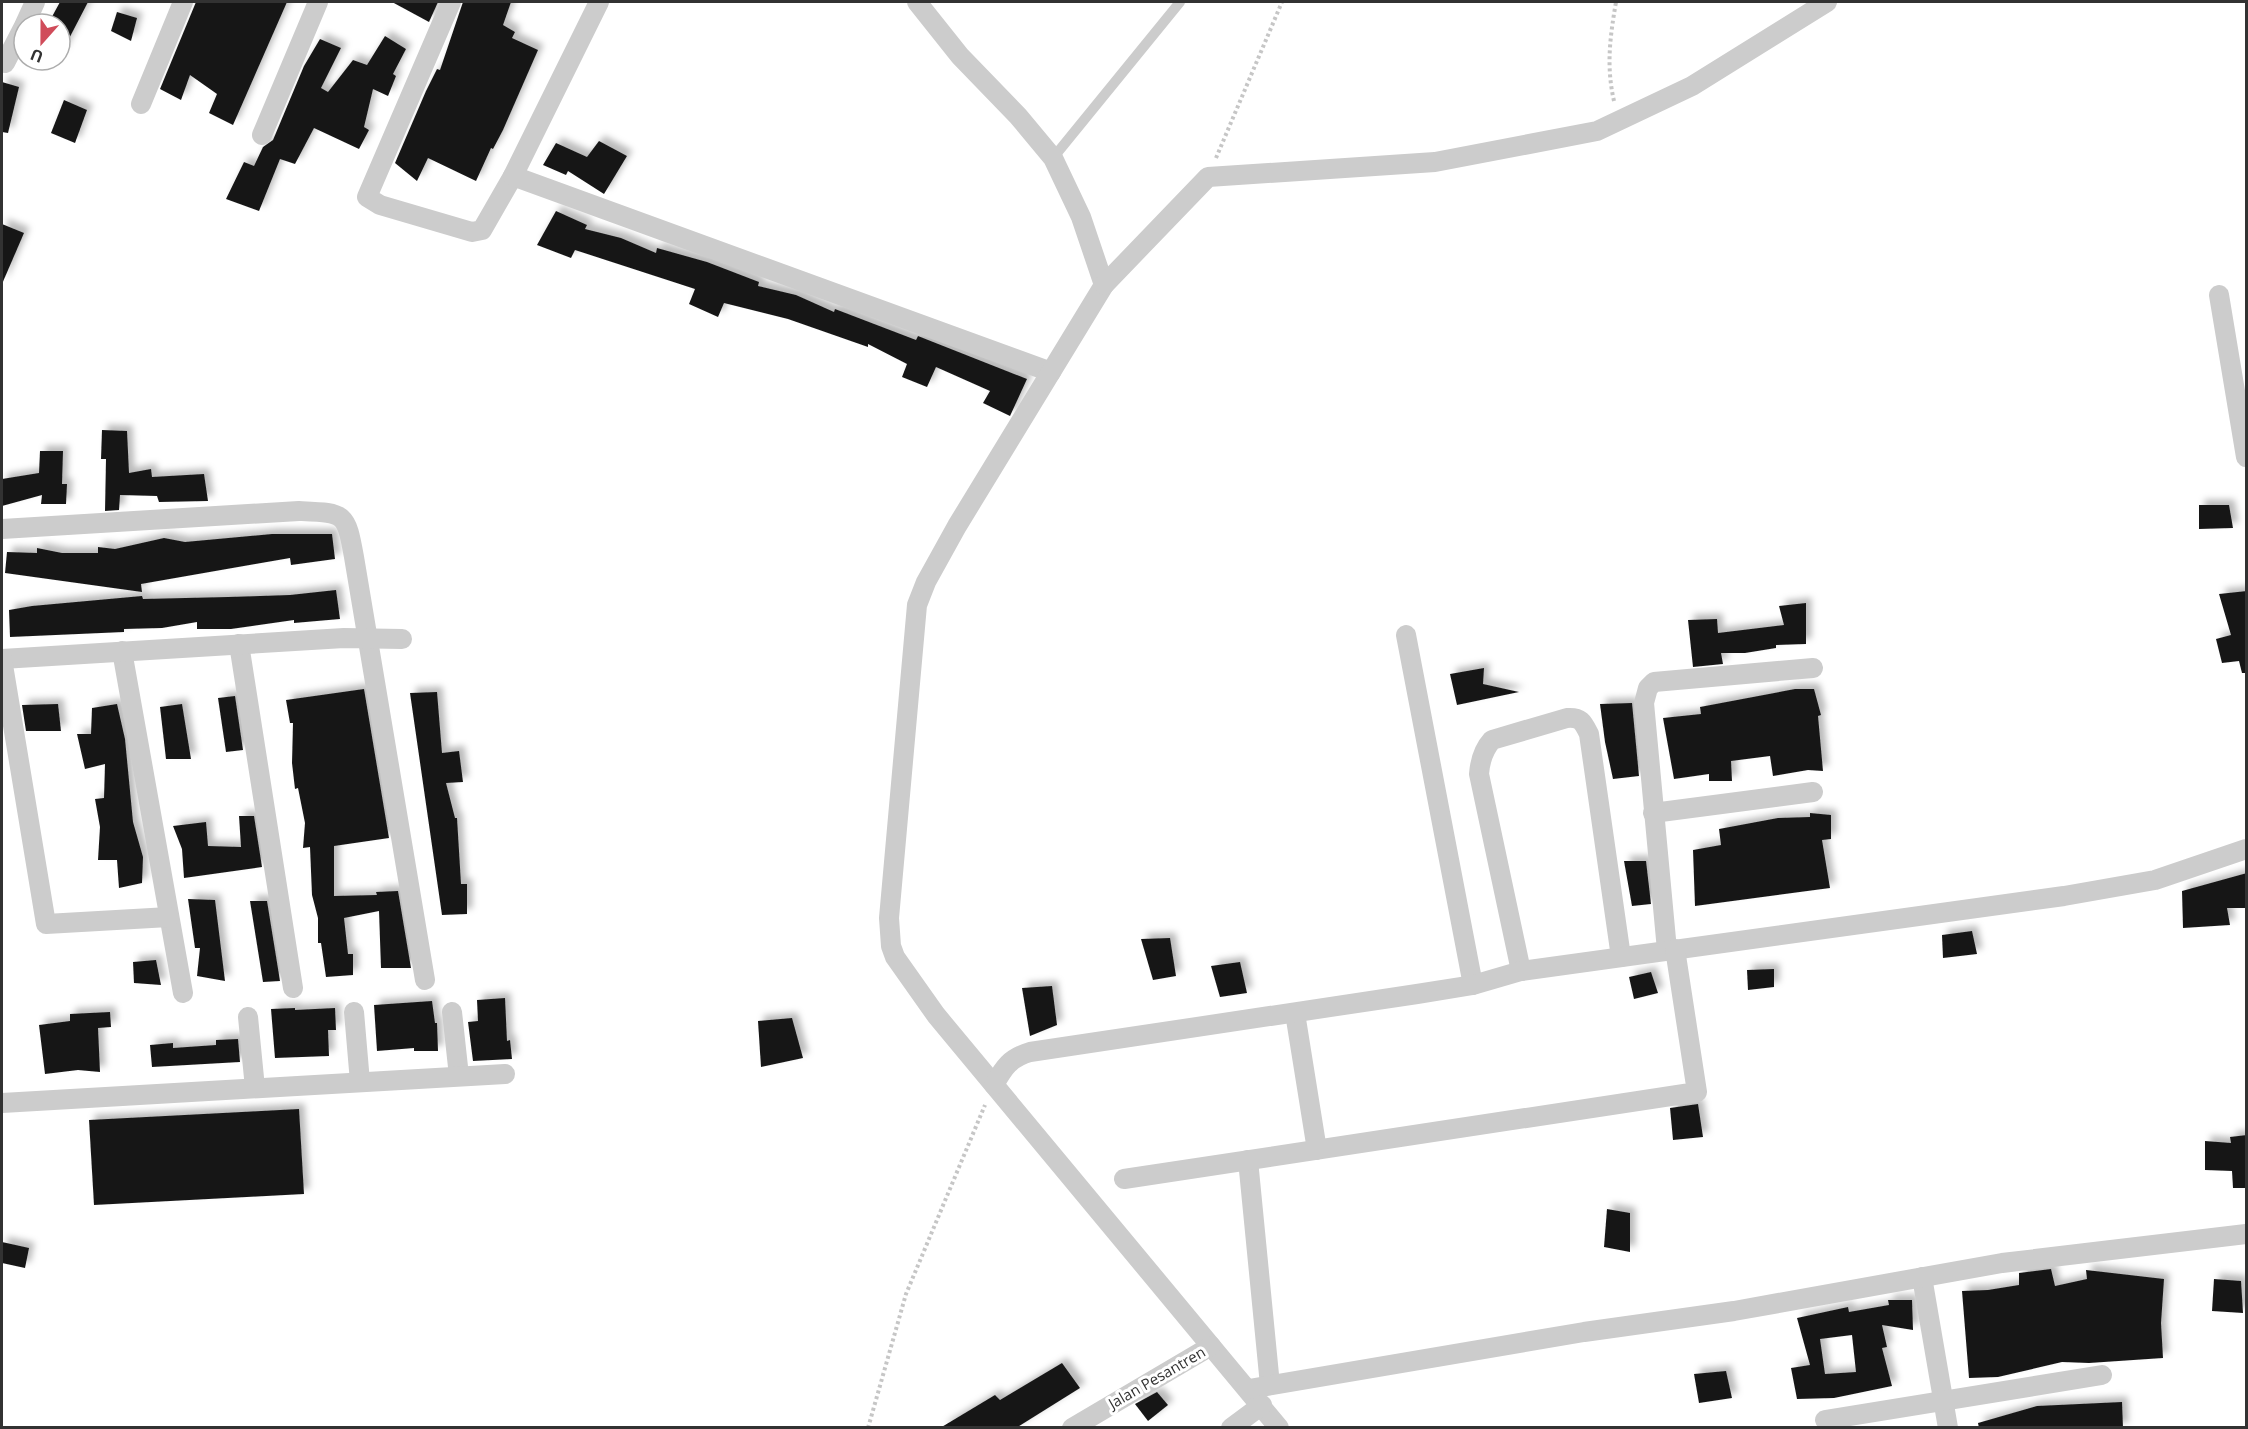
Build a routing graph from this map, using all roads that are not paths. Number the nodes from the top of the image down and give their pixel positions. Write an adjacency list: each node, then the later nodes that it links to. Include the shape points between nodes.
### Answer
1 (183, 2): 10 (street)
2 (318, 2): 11 (street)
3 (451, 2): 13 (street, via 367,197 380,205 472,232 482,230)
4 (599, 2): 13 (street)
5 (917, 2): 12 (street, via 960,56)
6 (1180, 2): 12 (lane)
7 (1827, 2): 14 (street, via 1692,86 1597,131 1435,162 1208,177)
8 (12, 49): 9 (street)
9 (5, 63)
10 (141, 104)
11 (262, 135)
12 (1053, 158): 14 (street, via 1081,217)
13 (513, 176): 16 (street)
14 (1104, 285): 16 (street)
15 (2219, 295): 17 (street)
16 (1051, 372): 44 (street, via 957,526 917,605 890,896 891,946 895,957 936,1015)
17 (2246, 454)
18 (2, 529): 20 (street, via 329,512 348,523)
19 (1406, 635): 34 (street)
20 (369, 638): 21 (street); 22 (street); 33 (street)
21 (402, 639)
22 (239, 644): 23 (street); 35 (street)
23 (122, 651): 24 (street); 29 (street)
24 (2, 659): 29 (street, via 46,924)
25 (1813, 668): 27 (street, via 1654,682 1644,703)
26 (1813, 792): 27 (street)
27 (1653, 813): 30 (street)
28 (2247, 849): 30 (street, via 2156,880)
29 (169, 917): 36 (street)
30 (1671, 950): 31 (street); 47 (street, via 1697,1092)
31 (1621, 957): 32 (street); 32 (street, via 1589,734 1583,721 1567,718 1492,740 1480,762 1479,774)
32 (1521, 971): 34 (street)
33 (425, 980)
34 (1473, 985): 39 (street)
35 (293, 988)
36 (183, 993)
37 (354, 1012): 43 (street)
38 (452, 1012): 42 (street)
39 (1295, 1013): 44 (street, via 1030,1052 1007,1063); 47 (street)
40 (248, 1017): 45 (street)
41 (505, 1074): 42 (street)
42 (459, 1076): 43 (street)
43 (360, 1082): 45 (street)
44 (994, 1085): 52 (street)
45 (255, 1088): 46 (street)
46 (2, 1102)
47 (1317, 1150): 48 (street)
48 (1248, 1160): 49 (street); 54 (street)
49 (1124, 1179)
50 (2247, 1234): 51 (street, via 2002,1263)
51 (1922, 1277): 54 (street); 56 (street)
52 (1211, 1346): 55 (street); 59 (street, Jalan Pesantren)
53 (2102, 1375): 56 (street)
54 (1270, 1385): 55 (street)
55 (1249, 1389): 57 (street)
56 (1944, 1401): 58 (street); 62 (street)
57 (1262, 1405): 60 (street); 61 (street)
58 (1825, 1420)
59 (1072, 1428)
60 (1231, 1428)
61 (1279, 1428)
62 (1948, 1428)

